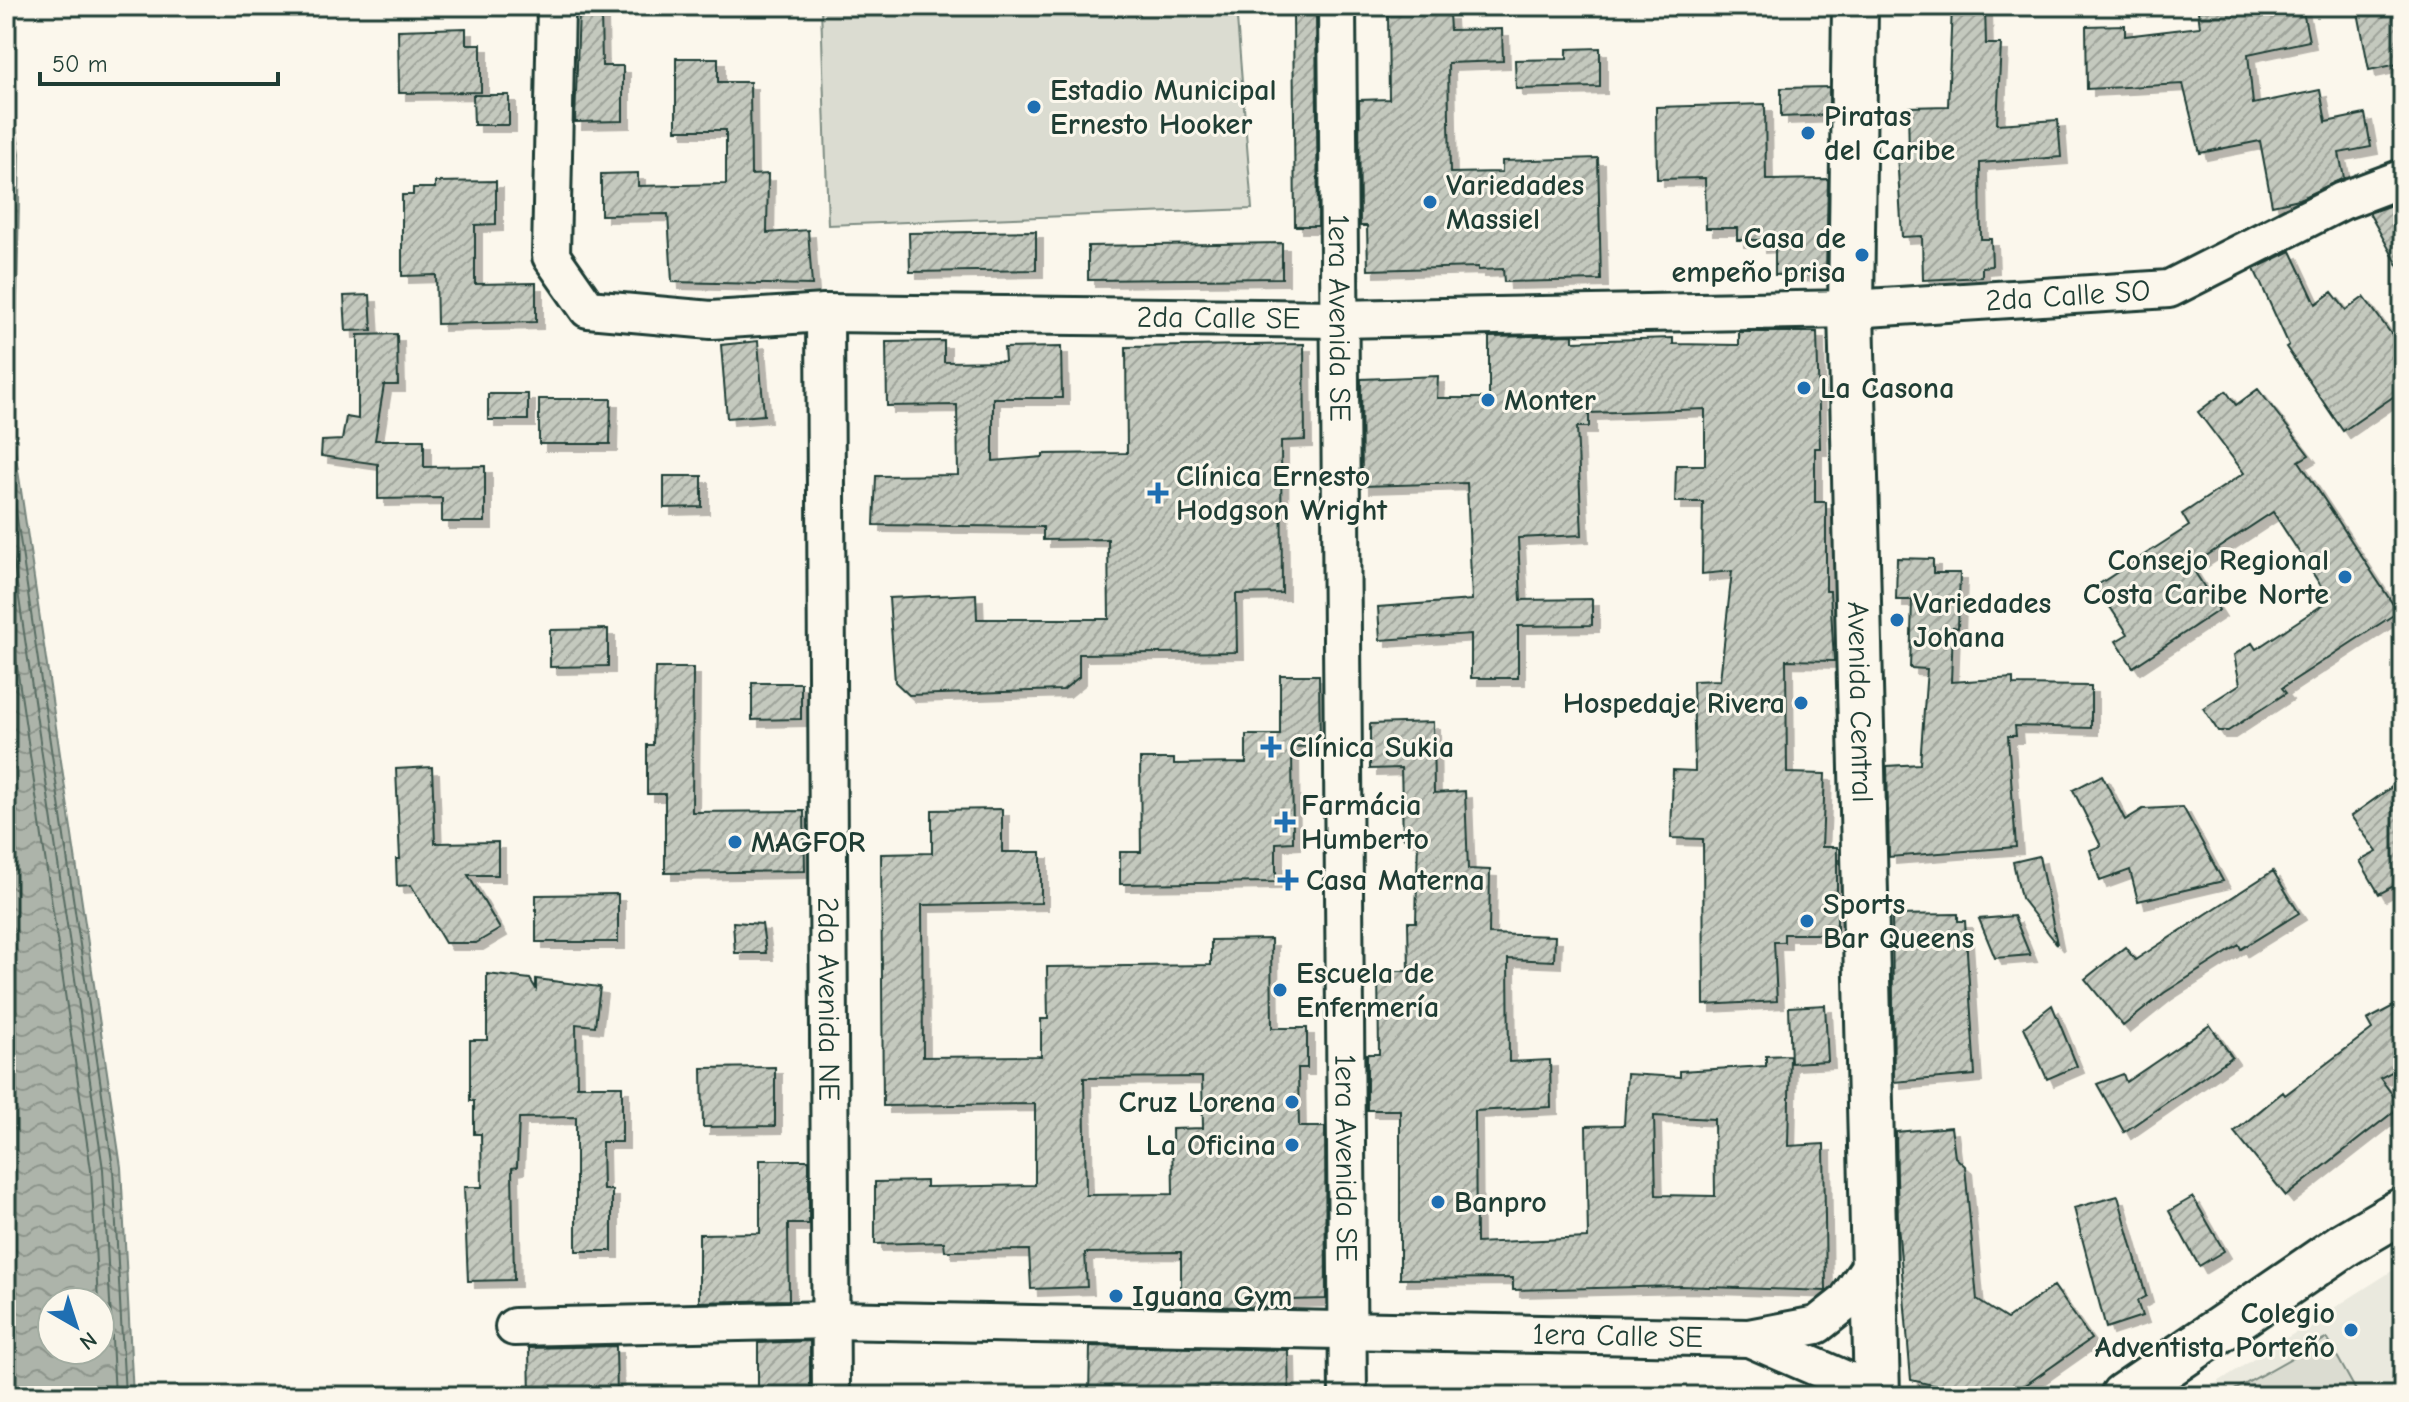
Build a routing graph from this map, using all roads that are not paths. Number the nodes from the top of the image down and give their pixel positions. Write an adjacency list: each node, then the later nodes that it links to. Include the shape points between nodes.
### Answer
1 (556, 6): 6 (street, 2da Calle SE, via 551,256 588,309 711,320)
2 (1337, 6): 7 (street, 1era Avenida SE)
3 (1855, 6): 5 (street, Avenida Central)
4 (2403, 178): 5 (street, 2da Calle SO, via 2342,201 2169,289)
5 (1851, 309): 7 (street, 2da Calle SE); 9 (street, Avenida Central)
6 (825, 313): 7 (street, 2da Calle SE); 10 (street, 2da Avenida NE)
7 (1337, 319): 12 (street, 1era Avenida SE)
8 (2403, 1210): 17 (street)
9 (1872, 1264): 13 (street, via 1846,1302 1817,1325); 14 (street, Avenida Central)
10 (831, 1320): 11 (street, 1era Calle SE); 12 (street, 1era Calle SE); 15 (street, 2da Avenida NE)
11 (514, 1327)
12 (1346, 1331): 13 (street, 1era Calle SE); 16 (street, 1era Avenida SE)
13 (1749, 1338): 14 (street, 1era Calle SE)
14 (1877, 1395)
15 (831, 1396)
16 (1348, 1396)
17 (2123, 1396)

